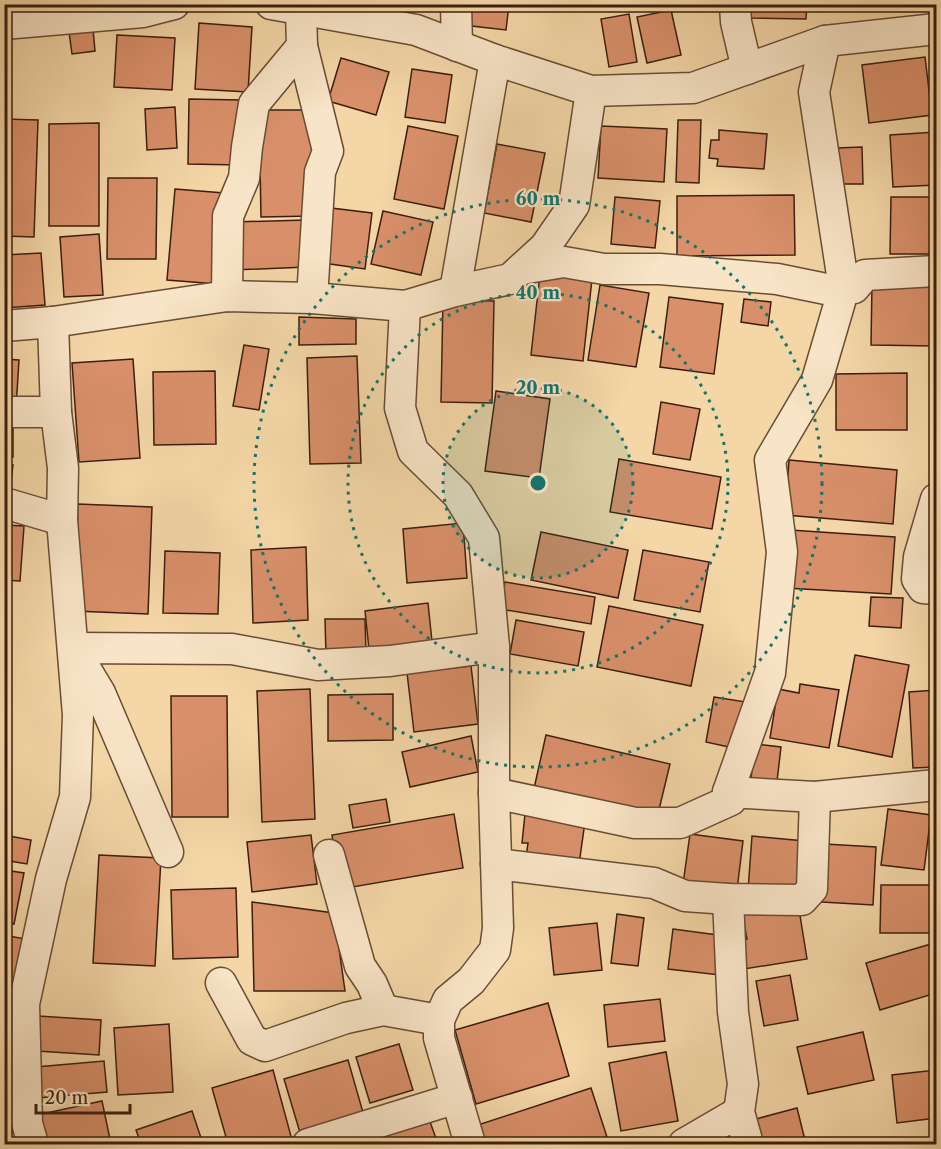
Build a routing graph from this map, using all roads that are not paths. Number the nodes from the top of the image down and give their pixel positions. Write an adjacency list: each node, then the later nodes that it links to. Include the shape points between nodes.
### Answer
1 (174, 4): 6 (street, via 143,12)
2 (271, 4): 5 (street)
3 (456, 4): 10 (street)
4 (735, 4): 12 (street)
5 (301, 10): 9 (street); 10 (street, via 416,30)
6 (4, 24)
7 (936, 29): 8 (street)
8 (825, 41): 12 (street); 16 (street, via 814,92)
9 (302, 46): 18 (street, via 254,104 244,178 228,216); 19 (street, via 328,151 320,172)
10 (457, 46): 11 (street)
11 (495, 60): 13 (street); 17 (street)
12 (747, 69): 13 (street, via 693,88)
13 (591, 91): 14 (street, via 574,205 545,247)
14 (521, 269): 16 (street, via 564,261 604,269 672,270); 17 (street, via 510,279)
15 (936, 271): 16 (street, via 865,275 854,288)
16 (844, 288): 32 (street, via 817,380 770,459 783,552 770,673)
17 (455, 291): 20 (street)
18 (227, 296): 19 (street); 21 (street)
19 (312, 298): 20 (street)
20 (405, 306): 30 (street, via 400,408 414,451 458,495 484,538)
21 (53, 322): 22 (street); 24 (street)
22 (4, 326)
23 (4, 411): 24 (street)
24 (56, 412): 27 (street, via 63,468)
25 (936, 499): 28 (street, via 919,557 917,579 923,588)
26 (4, 503): 27 (street)
27 (62, 520): 29 (street)
28 (936, 589)
29 (73, 648): 30 (street, via 232,650 318,665); 35 (street, via 100,693); 44 (street, via 78,714 75,797 51,879 24,1004)
30 (494, 648): 33 (street)
31 (936, 785): 34 (street)
32 (728, 792): 33 (street, via 731,800 680,823 635,823); 34 (street)
33 (494, 793): 37 (street)
34 (815, 797): 38 (street, via 812,889 802,900)
35 (168, 852)
36 (329, 855): 40 (street, via 360,966)
37 (496, 864): 38 (street, via 654,883 685,896); 41 (street, via 495,950 471,981 448,1000)
38 (728, 899): 43 (street, via 733,1012 743,1084)
39 (221, 983): 40 (street, via 252,1040 265,1046 346,1018)
40 (383, 1010): 41 (street)
41 (439, 1020): 42 (street, via 439,1038)
42 (457, 1098): 45 (street); 46 (street)
43 (739, 1112): 47 (street); 48 (street)
44 (22, 1132)
45 (308, 1144)
46 (470, 1144)
47 (684, 1144)
48 (748, 1144)

